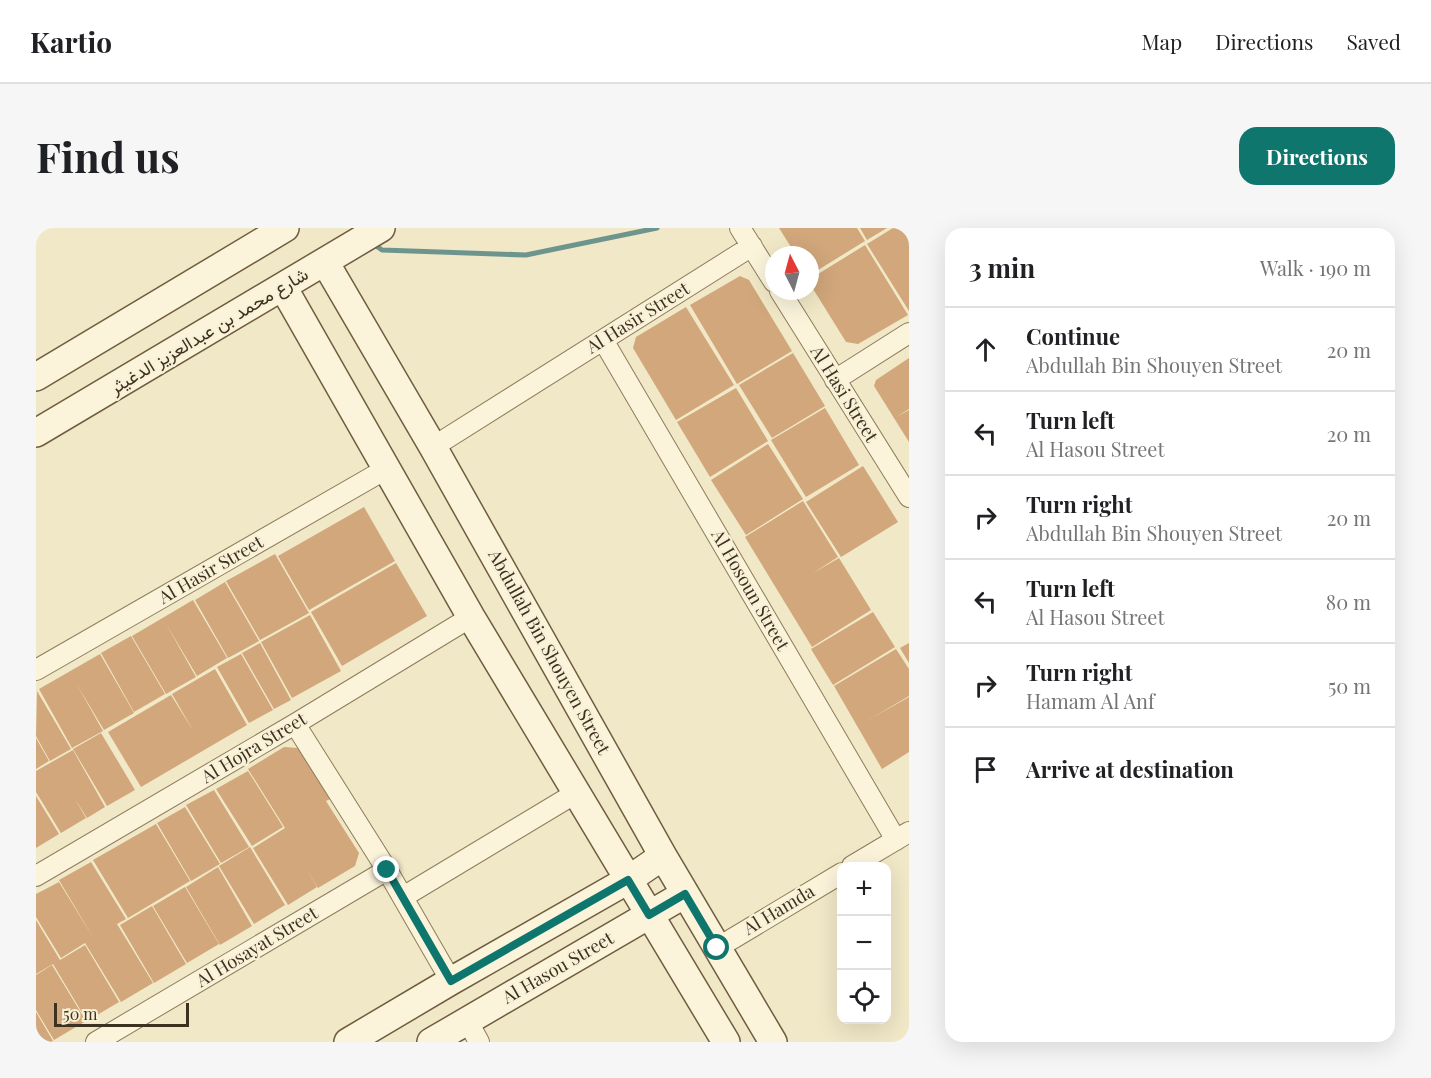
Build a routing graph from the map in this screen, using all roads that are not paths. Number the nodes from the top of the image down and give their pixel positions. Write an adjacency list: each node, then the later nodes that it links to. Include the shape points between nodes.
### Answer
1 (285, 228): 11 (street)
2 (381, 228): 5 (street, شارع محمد بن عبدالعزيز الدغيثر)
3 (740, 228): 4 (street)
4 (752, 246): 6 (street); 10 (street, Al Hasir Street)
5 (325, 262): 7 (street, شارع محمد بن عبدالعزيز الدغيثر); 14 (street, Abdullah Bin Shouyen Street)
6 (765, 267)
7 (283, 287): 13 (street, شارع محمد بن عبدالعزيز الدغيثر); 15 (street)
8 (786, 300): 12 (street, Al Hasi Street)
9 (909, 333): 12 (street)
10 (603, 339): 14 (street, Al Hasir Street); 21 (street, Al Hosoun Street)
11 (36, 376)
12 (835, 380): 16 (street, Al Hasi Street)
13 (36, 433)
14 (433, 447): 22 (street, Abdullah Bin Shouyen Street)
15 (386, 469): 17 (street); 18 (street, Al Hasir Street)
16 (909, 497)
17 (471, 617): 19 (street, Al Hojra Street); 20 (street)
18 (36, 670)
19 (295, 724): 24 (street); 25 (street, Al Hojra Street)
20 (576, 794): 27 (street); 29 (street)
21 (903, 836): 23 (street)
22 (663, 856): 27 (street); 28 (street, Abdullah Bin Shouyen Street)
23 (860, 862)
24 (387, 870): 29 (street); 34 (street, Al Hosayat Street)
25 (36, 876)
26 (837, 876): 31 (street, Al Hamda)
27 (628, 880): 30 (street); 32 (street)
28 (685, 894): 30 (street, Al Hasou Street); 31 (street, Abdullah Bin Shouyen Street)
29 (403, 897): 32 (street)
30 (649, 915): 33 (street, Al Hasou Street); 37 (street)
31 (717, 948): 38 (street, Abdullah Bin Shouyen Street)
32 (451, 981): 35 (street)
33 (473, 1031): 36 (street, Al Hasou Street)
34 (96, 1042)
35 (348, 1042)
36 (431, 1042)
37 (726, 1042)
38 (773, 1042)

